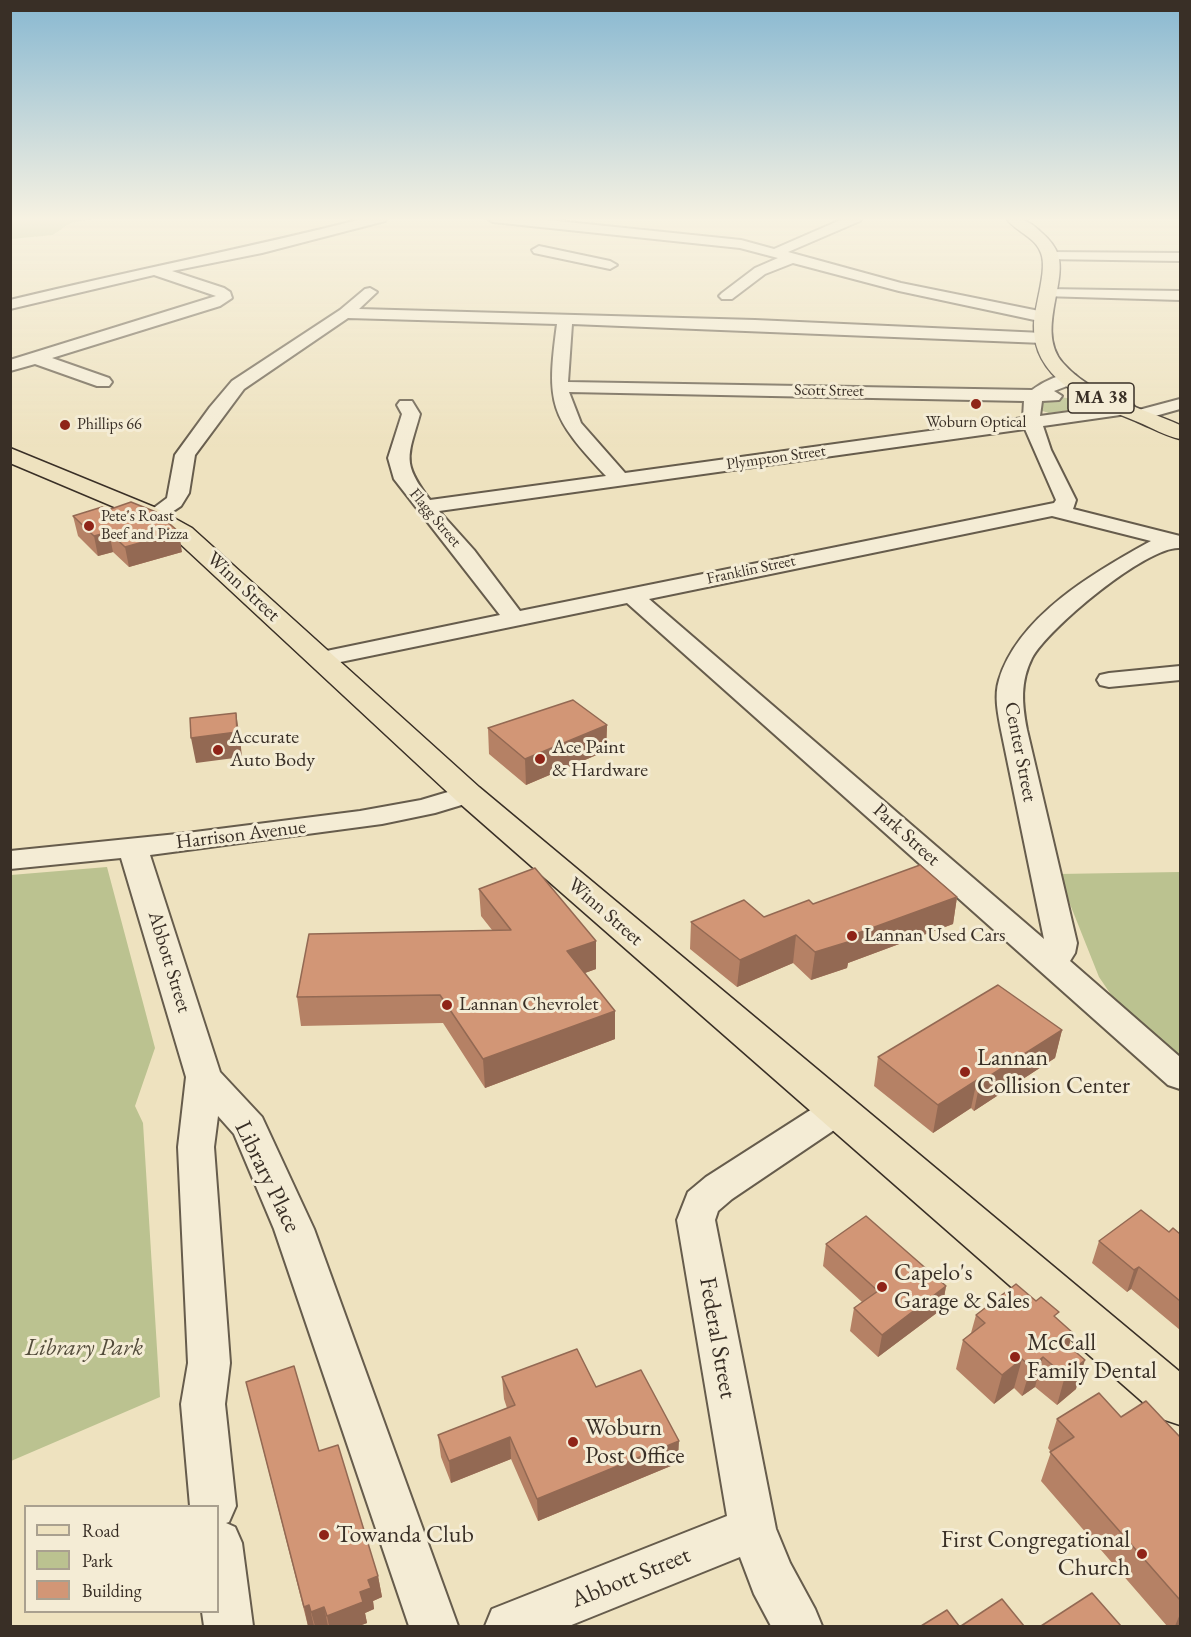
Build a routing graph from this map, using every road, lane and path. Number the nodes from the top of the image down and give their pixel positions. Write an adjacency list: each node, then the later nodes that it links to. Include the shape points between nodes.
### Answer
1 (54, 294): 8 (street)
2 (223, 294): 13 (street, via 215,303)
3 (367, 294): 9 (street)
4 (932, 294): 10 (street)
5 (1047, 294): 10 (main road, MA 38)
6 (1109, 294): 7 (street)
7 (1180, 296)
8 (10, 305)
9 (345, 313): 11 (street); 29 (street, via 230,392 186,455 176,499)
10 (1044, 317): 12 (main road, MA 38)
11 (565, 319): 12 (street); 17 (street)
12 (1043, 338): 15 (main road, MA 38, via 1052,362)
13 (35, 358): 14 (street); 16 (street)
14 (10, 366)
15 (1069, 379): 18 (street); 19 (main road, MA 38)
16 (103, 382)
17 (560, 387): 18 (street, Scott Street); 26 (street, via 567,416)
18 (1038, 396): 19 (street, Scott Street); 23 (street, via 1031,405)
19 (1097, 396): 22 (main road, MA 38)
20 (1180, 404): 22 (street, Plympton Street)
21 (406, 405): 27 (street, Flagg Street, via 411,414 398,462 404,479)
22 (1134, 412): 23 (street, Plympton Street); 24 (main road, MA 38)
23 (1034, 422): 26 (street, Plympton Street); 28 (street, via 1066,500 1064,506)
24 (1180, 433)
25 (10, 455): 29 (main road, Winn Street)
26 (620, 479): 27 (street, Plympton Street)
27 (424, 507): 32 (street, Flagg Street)
28 (1053, 510): 30 (street, Franklin Street); 31 (street, Franklin Street)
29 (153, 516): 33 (main road, Winn Street, via 189,538)
30 (1175, 541): 39 (street, Center Street, via 1105,578 1061,612 1029,643 1014,670 1009,693 1014,730 1061,943 1060,951)
31 (631, 595): 32 (street, Franklin Street); 39 (street, Park Street)
32 (514, 619): 33 (street, Franklin Street)
33 (321, 659): 36 (main road, Winn Street)
34 (1180, 673): 35 (street)
35 (1109, 680)
36 (468, 794): 37 (street, Harrison Avenue, via 434,806 354,820); 42 (main road, Winn Street)
37 (134, 848): 38 (street, Harrison Avenue); 41 (street, Abbott Street)
38 (10, 860)
39 (1050, 961): 40 (street, Park Street)
40 (1180, 1076)
41 (204, 1077): 44 (street, via 196,1147 209,1363 203,1404); 48 (street, Library Place, via 249,1127 294,1229)
42 (836, 1111): 43 (main road, Winn Street); 45 (street, Federal Street, via 719,1188 702,1203 697,1214 697,1232)
43 (1180, 1403)
44 (213, 1505)
45 (753, 1529): 49 (street, Abbott Street); 50 (street, Federal Street, via 771,1577)
46 (219, 1551): 47 (street)
47 (228, 1626)
48 (433, 1626)
49 (508, 1626)
50 (798, 1626)

